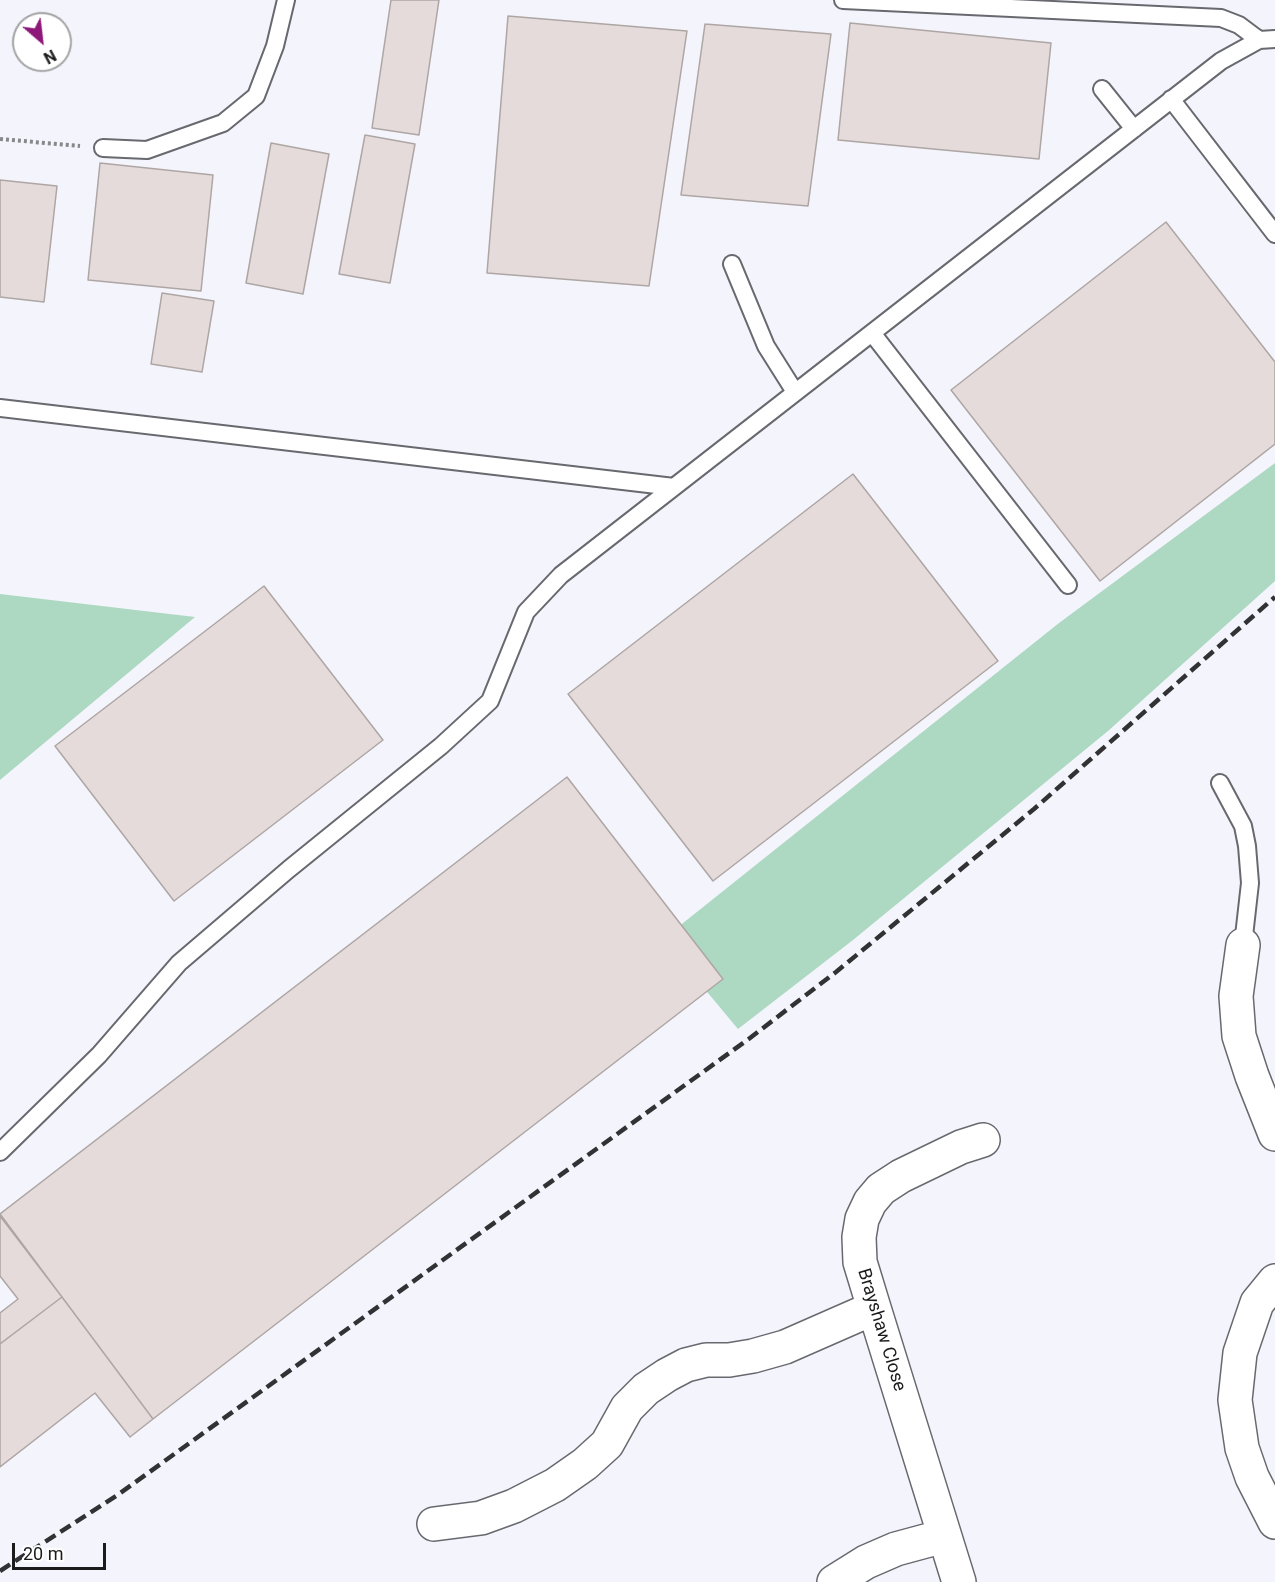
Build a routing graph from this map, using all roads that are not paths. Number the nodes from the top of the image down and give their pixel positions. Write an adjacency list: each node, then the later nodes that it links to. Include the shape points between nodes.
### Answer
1 (285, 0): 7 (lane, via 275,46 256,96 223,123 147,150)
2 (843, 0): 3 (lane, via 1221,18)
3 (1267, 39): 5 (lane, via 1221,61)
4 (1102, 89): 6 (lane)
5 (1171, 99): 6 (lane); 8 (lane)
6 (1134, 129): 10 (lane)
7 (103, 148)
8 (1275, 234)
9 (732, 264): 11 (lane, via 766,346)
10 (872, 333): 11 (lane); 14 (lane)
11 (795, 392): 13 (lane)
12 (0, 408): 13 (lane)
13 (674, 487): 19 (lane, via 561,575 526,612 490,701 179,963 99,1055)
14 (1068, 585)
15 (1221, 783): 16 (lane, via 1243,826 1247,846 1250,883)
16 (1243, 945): 17 (street, via 1236,996 1239,1036)
17 (1275, 1134)
18 (983, 1140): 21 (street, Brayshaw Close, via 901,1176 870,1202 859,1237 860,1262)
19 (0, 1152)
20 (1275, 1281): 22 (street, via 1257,1302 1240,1353 1235,1400 1242,1448)
21 (874, 1308): 23 (street, via 785,1347 753,1356 686,1365 646,1389 627,1408 608,1444 555,1485 481,1518); 24 (street, Brayshaw Close)
22 (1275, 1522)
23 (434, 1524)
24 (944, 1536): 25 (street, via 896,1549); 26 (street, Brayshaw Close)
25 (834, 1582)
26 (959, 1582)

